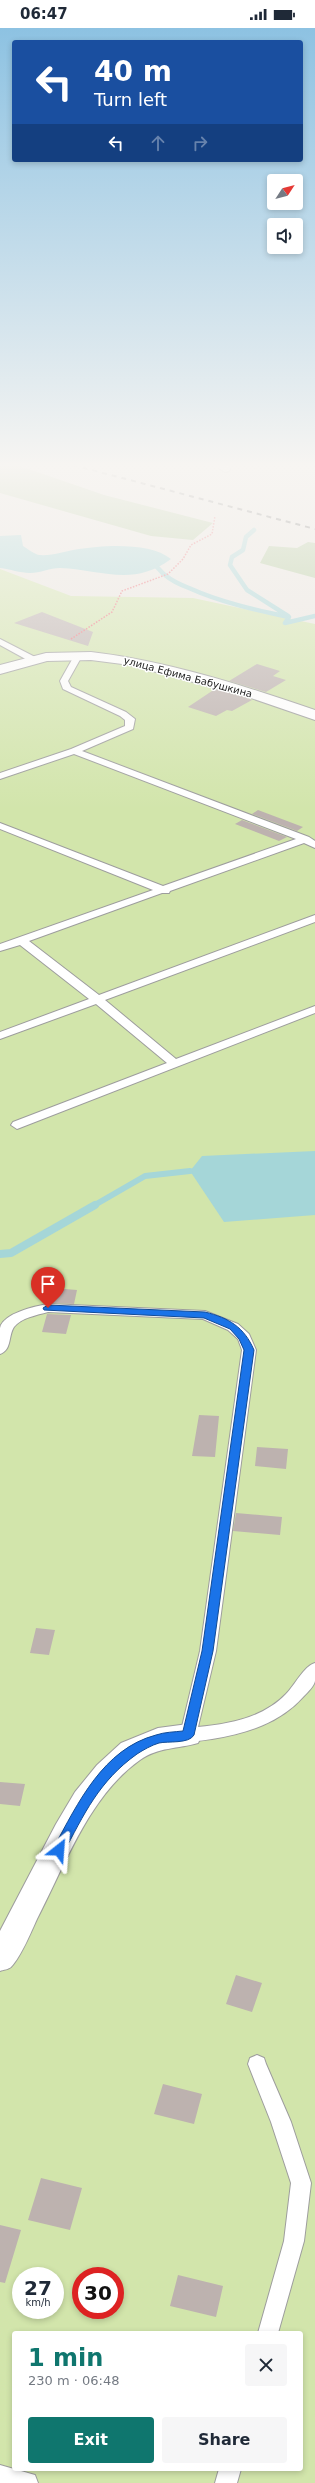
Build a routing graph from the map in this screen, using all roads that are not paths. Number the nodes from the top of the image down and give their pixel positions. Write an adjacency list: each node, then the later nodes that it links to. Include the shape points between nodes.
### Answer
1 (0, 642): 3 (lane)
2 (78, 656): 3 (street, улица Ефима Бабушкина); 5 (street, улица Ефима Бабушкина, via 131,661 250,693); 6 (lane, via 64,680 67,689 123,714 131,723 125,731)
3 (40, 659): 4 (street, улица Ефима Бабушкина)
4 (0, 670)
5 (315, 715)
6 (74, 751): 7 (lane); 9 (lane)
7 (0, 776)
8 (0, 826): 11 (lane)
9 (305, 839): 10 (lane); 11 (lane)
10 (315, 845)
11 (165, 891): 13 (lane)
12 (315, 918): 15 (lane)
13 (22, 941): 14 (lane); 15 (lane)
14 (2, 946)
15 (98, 1000): 17 (lane); 18 (lane)
16 (315, 1010): 18 (lane)
17 (0, 1036)
18 (174, 1063): 19 (lane)
19 (17, 1126)
20 (0, 1349): 22 (lane, via 8,1325 29,1312 48,1308 205,1315 221,1320 244,1337 249,1350 210,1636)
21 (315, 1669): 22 (lane, via 283,1708 255,1724 227,1732)
22 (188, 1735): 23 (street, via 157,1739 135,1749 111,1768 89,1794)
23 (0, 1958)
24 (256, 2064): 25 (lane, via 281,2122 301,2182 294,2241)
25 (269, 2331)
26 (229, 2471): 29 (lane)
27 (0, 2476): 28 (lane)
28 (27, 2483)
29 (226, 2483)

